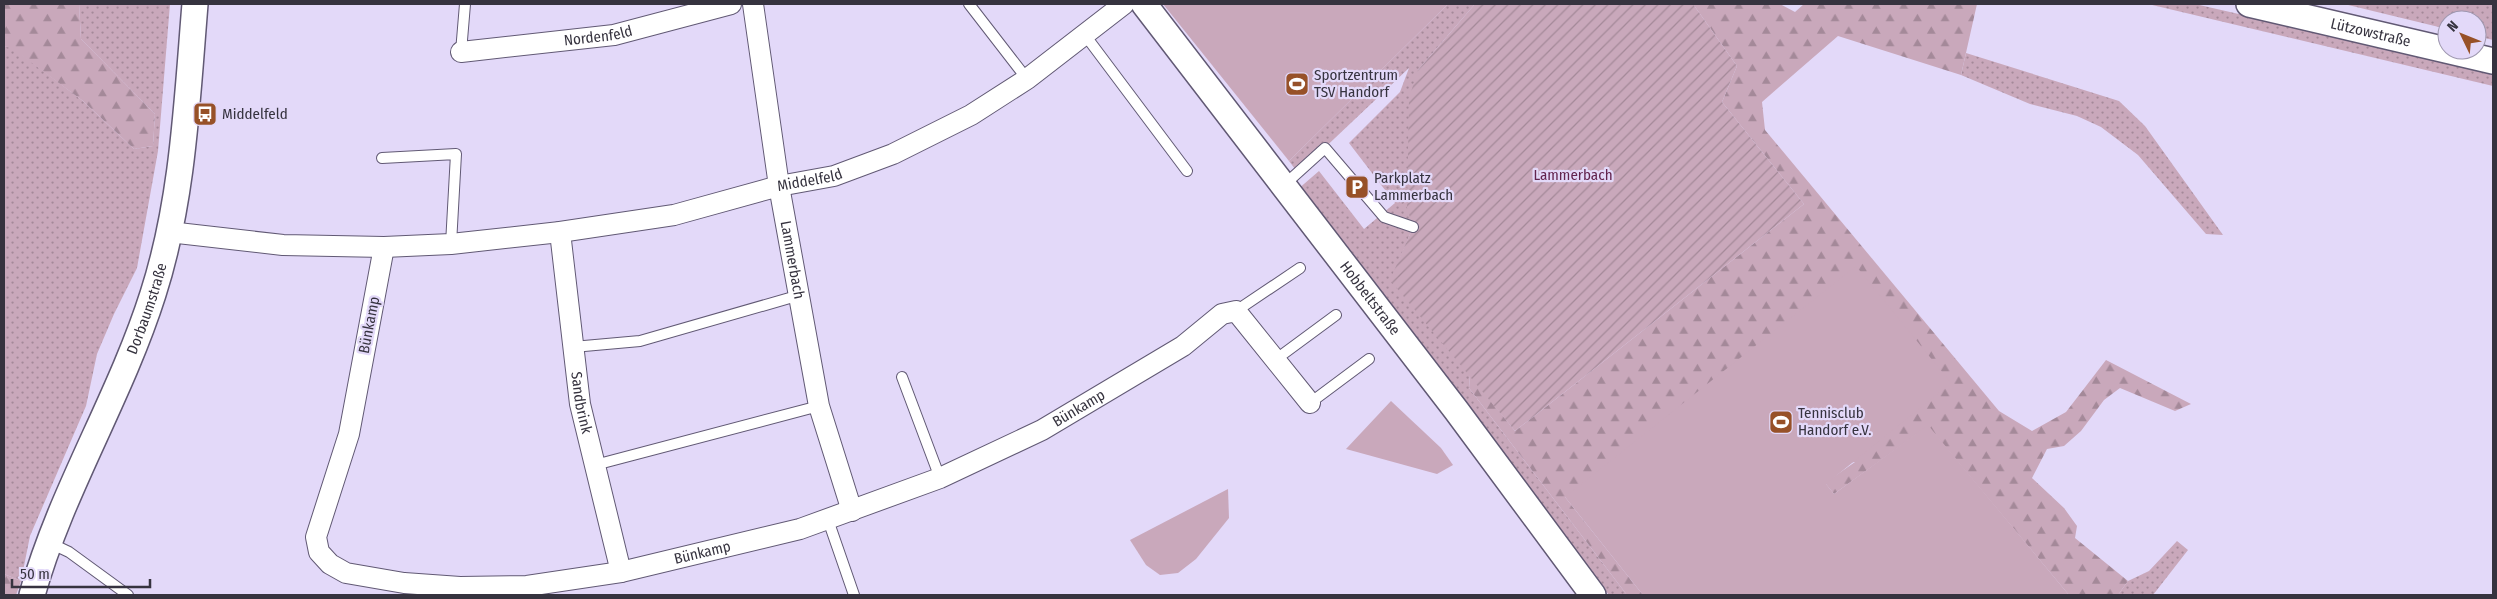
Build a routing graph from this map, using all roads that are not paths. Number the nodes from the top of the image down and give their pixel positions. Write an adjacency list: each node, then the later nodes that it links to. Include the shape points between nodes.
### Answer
1 (195, 4): 18 (street, Dorbaumstraße, via 182,153)
2 (465, 4): 10 (lane)
3 (731, 4): 10 (street, Nordenfeld, via 614,35)
4 (753, 4): 15 (street, Lammerbach)
5 (969, 4): 12 (lane)
6 (1124, 4): 9 (street, Middelfeld)
7 (1144, 4): 16 (street, Hobbeltstraße)
8 (2249, 4): 11 (street, Lützowstraße)
9 (1085, 35): 12 (street, Middelfeld); 14 (lane)
10 (461, 52)
11 (2493, 61)
12 (1027, 79): 15 (street, Middelfeld, via 971,115 893,154 834,176)
13 (382, 158): 20 (lane, via 456,154)
14 (1187, 171)
15 (779, 186): 19 (street, Middelfeld, via 674,215); 23 (street, Lammerbach)
16 (1283, 186): 17 (lane, via 1325,148 1384,217); 41 (street, Hobbeltstraße, via 1456,410)
17 (1413, 227)
18 (169, 232): 21 (street, Middelfeld, via 283,245); 36 (street, Dorbaumstraße, via 153,294 117,390)
19 (560, 232): 20 (street, Middelfeld); 26 (street, Sandbrink)
20 (451, 244): 21 (street, Middelfeld)
21 (384, 247): 37 (street, Bünkamp, via 349,434 316,537 319,552 330,564 346,573 404,584 527,586)
22 (1300, 268): 24 (lane)
23 (800, 295): 26 (lane, via 640,341); 31 (street, Lammerbach)
24 (1236, 311): 28 (street); 33 (street, Bünkamp, via 1222,314 1183,346 1042,430)
25 (1336, 315): 28 (lane)
26 (573, 347): 32 (street, Sandbrink, via 580,404)
27 (1369, 359): 30 (lane)
28 (1275, 360): 30 (street)
29 (902, 378): 33 (lane)
30 (1310, 404)
31 (819, 406): 32 (lane); 34 (street, Lammerbach)
32 (595, 465): 37 (street, Sandbrink)
33 (940, 478): 34 (street, Bünkamp)
34 (852, 511): 35 (street, Bünkamp)
35 (828, 520): 37 (street, Bünkamp); 40 (lane)
36 (49, 542): 38 (street, Dorbaumstraße); 39 (lane, via 69,552)
37 (621, 572)
38 (32, 595)
39 (128, 595)
40 (854, 595)
41 (1593, 595)

